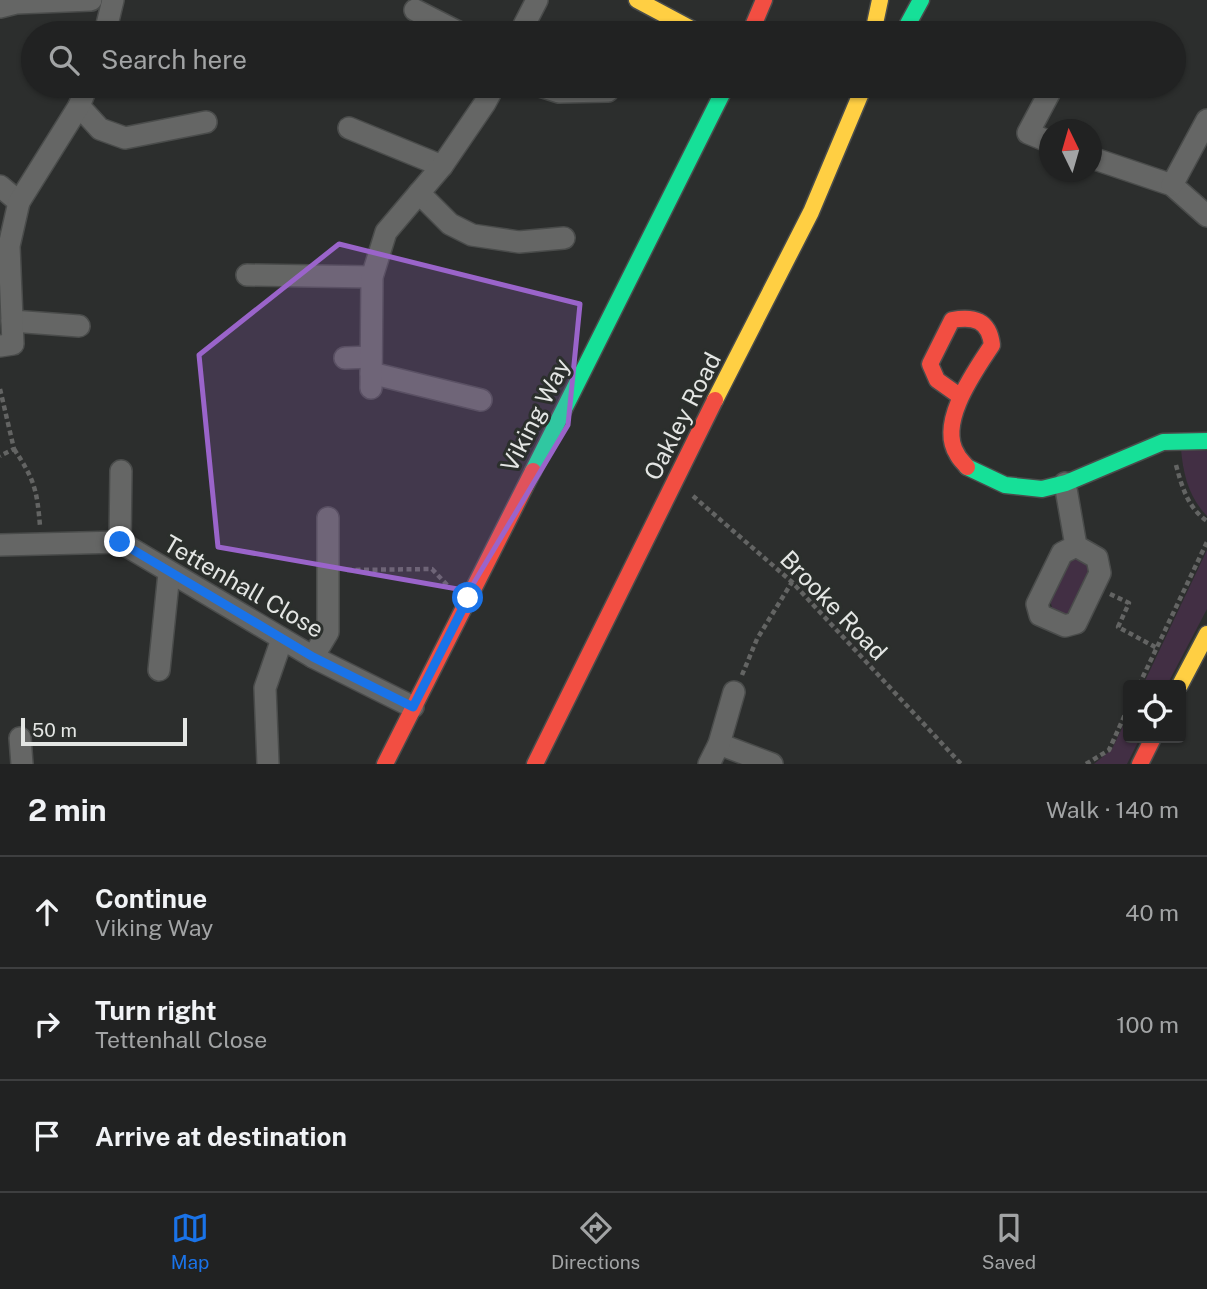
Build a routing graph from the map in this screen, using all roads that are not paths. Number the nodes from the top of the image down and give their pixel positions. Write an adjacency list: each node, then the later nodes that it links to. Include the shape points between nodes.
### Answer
1 (91, 0): 8 (street)
2 (113, 0): 10 (street)
3 (537, 0): 12 (street)
4 (637, 0): 13 (street)
5 (764, 0): 14 (street)
6 (880, 0): 15 (street)
7 (921, 0): 16 (street)
8 (0, 7)
9 (415, 10): 11 (street)
10 (108, 21)
11 (437, 21)
12 (526, 21)
13 (676, 21)
14 (755, 21)
15 (876, 21)
16 (910, 21)
17 (82, 98): 32 (street)
18 (84, 98): 24 (street, via 100,129 125,138)
19 (488, 98): 28 (street)
20 (720, 98): 58 (street, Viking Way)
21 (859, 98): 64 (street, Oakley Road, via 811,212)
22 (1047, 98): 26 (street, via 1028,133)
23 (1207, 120): 29 (street)
24 (206, 122)
25 (349, 128): 28 (street)
26 (1039, 138)
27 (1102, 162): 29 (street)
28 (442, 166): 31 (street)
29 (1172, 185): 33 (street)
30 (0, 186): 32 (street)
31 (419, 192): 34 (street, via 450,224 472,235 519,242); 36 (street, via 386,232)
32 (19, 202): 37 (street, via 9,246)
33 (1207, 216)
34 (564, 238)
35 (247, 275): 36 (street)
36 (372, 277): 41 (street)
37 (12, 321): 38 (street); 39 (street)
38 (79, 326)
39 (6, 345)
40 (345, 358): 41 (street)
41 (371, 373): 43 (street)
42 (961, 397): 42 (street, via 992,345 986,326 962,316 949,324 930,364 934,381); 46 (street, via 950,431 951,446 969,469 1003,485 1028,490)
43 (481, 400)
44 (1207, 441): 46 (street, via 1163,442)
45 (121, 471): 48 (street)
46 (1065, 483): 50 (street)
47 (328, 518): 54 (street, via 328,632)
48 (120, 542): 49 (street); 51 (street, Tettenhall Close)
49 (0, 545)
50 (1076, 546): 50 (street, via 1097,558 1100,573 1076,623 1065,626 1041,615 1037,604 1062,553)
51 (169, 573): 53 (street, Tettenhall Close); 55 (street)
52 (1207, 634): 56 (street)
53 (282, 639): 54 (street, Tettenhall Close); 62 (street, via 265,688)
54 (313, 657): 58 (street, Tettenhall Close)
55 (159, 670)
56 (1183, 680)
57 (734, 692): 60 (street)
58 (413, 707): 63 (street, Viking Way)
59 (20, 738): 61 (street)
60 (719, 744): 65 (street); 66 (street)
61 (22, 764)
62 (268, 764)
63 (386, 764)
64 (535, 764)
65 (709, 764)
66 (772, 764)

